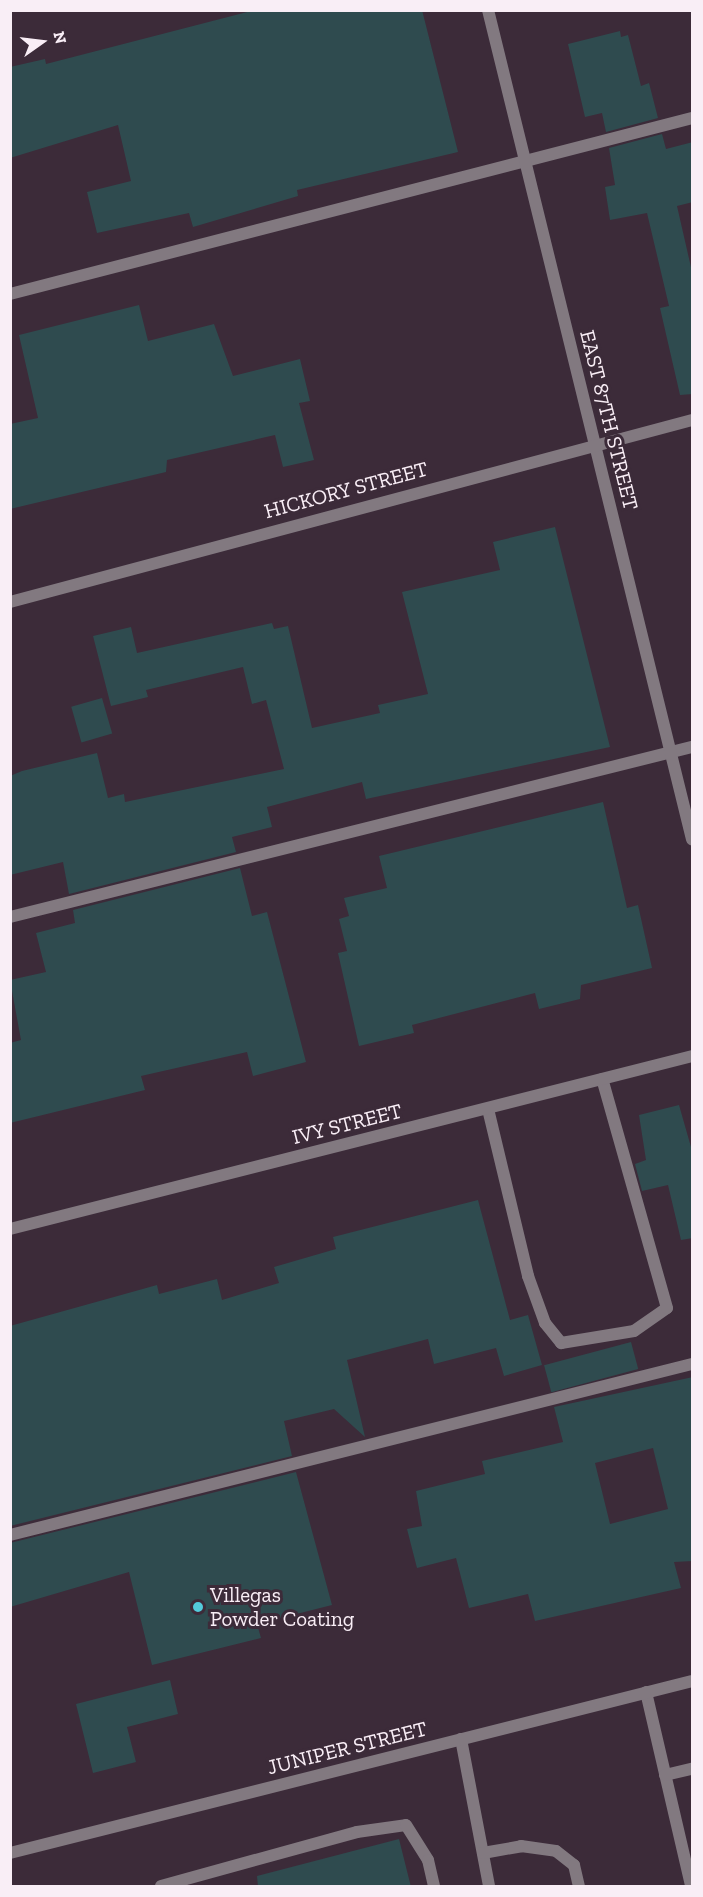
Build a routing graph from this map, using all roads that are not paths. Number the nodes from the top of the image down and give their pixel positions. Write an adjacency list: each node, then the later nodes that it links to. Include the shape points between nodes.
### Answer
1 (488, 10): 3 (street, EAST 87TH STREET)
2 (693, 118): 3 (street)
3 (525, 163): 4 (street); 6 (street, EAST 87TH STREET)
4 (10, 294)
5 (693, 420): 6 (street, HICKORY STREET)
6 (595, 443): 7 (street, HICKORY STREET); 9 (street, EAST 87TH STREET)
7 (10, 602)
8 (693, 747): 9 (street)
9 (671, 753): 10 (street, EAST 87TH STREET); 11 (street)
10 (693, 839)
11 (10, 917)
12 (693, 1056): 13 (street, IVY STREET)
13 (602, 1079): 14 (street, IVY STREET); 14 (street, via 667,1308 634,1331 561,1343 545,1323 528,1276)
14 (488, 1108): 15 (street, IVY STREET)
15 (10, 1229)
16 (693, 1364): 17 (street)
17 (10, 1535)
18 (693, 1681): 19 (street, JUNIPER STREET)
19 (646, 1692): 20 (street, JUNIPER STREET); 22 (street)
20 (460, 1739): 23 (street, JUNIPER STREET); 24 (street)
21 (693, 1769): 22 (street)
22 (665, 1775): 29 (street)
23 (10, 1853)
24 (483, 1853): 27 (street); 28 (street, via 521,1846 556,1851 574,1865)
25 (160, 1887): 26 (street, via 357,1832 406,1824 428,1860)
26 (434, 1887)
27 (489, 1887)
28 (579, 1887)
29 (691, 1887)

